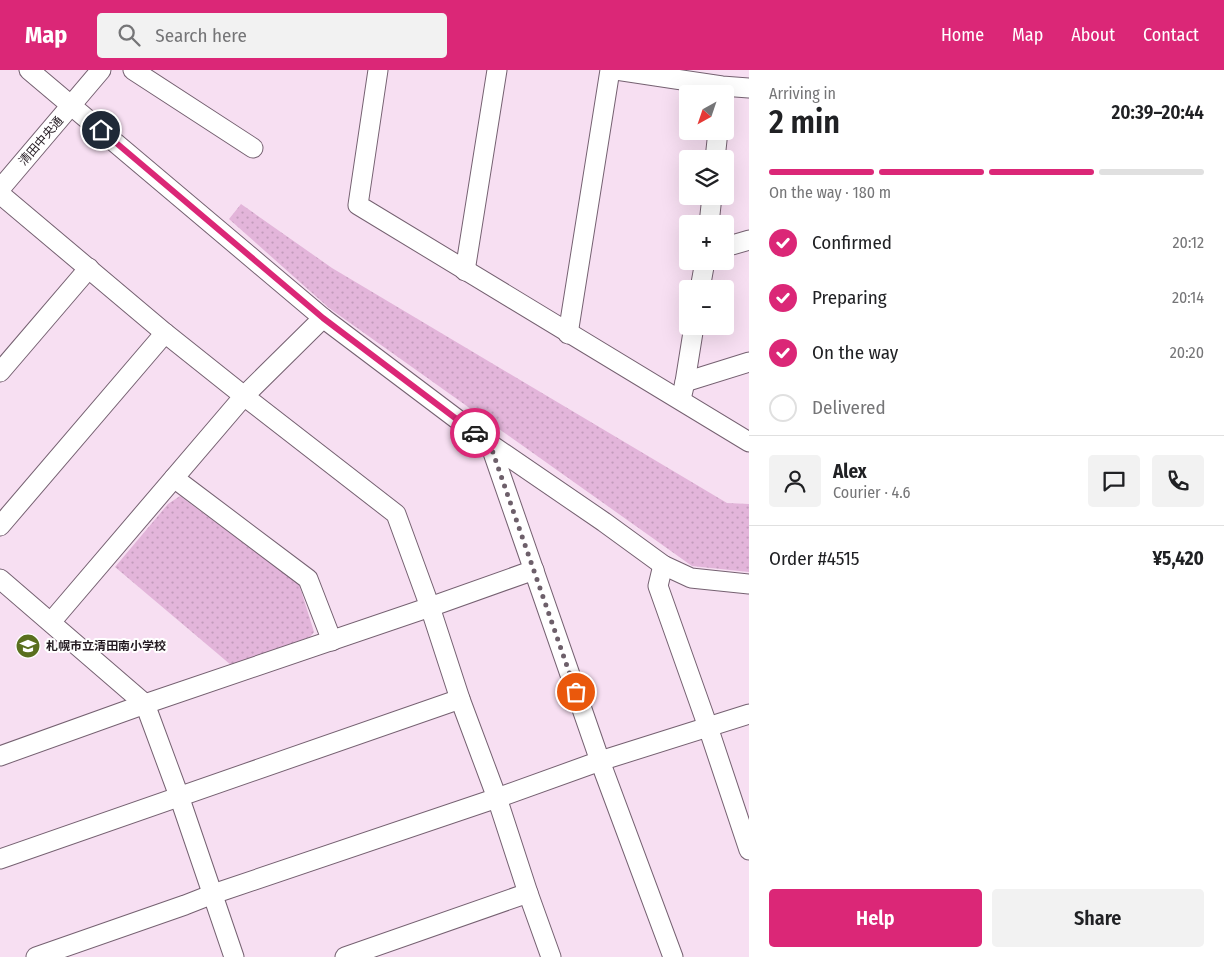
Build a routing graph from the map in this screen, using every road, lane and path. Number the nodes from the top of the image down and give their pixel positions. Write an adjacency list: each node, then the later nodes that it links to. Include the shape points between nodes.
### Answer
1 (29, 70): 11 (street)
2 (101, 70): 11 (street, 清田中央通)
3 (132, 70): 12 (street)
4 (378, 70): 18 (street, via 358,205)
5 (496, 70): 18 (street)
6 (610, 70): 21 (street)
7 (616, 70): 8 (street)
8 (696, 85)
9 (749, 88): 10 (street)
10 (734, 89)
11 (72, 105): 13 (street, 清田中央通); 19 (street)
12 (253, 148)
13 (0, 189)
14 (0, 194): 17 (street)
15 (749, 240): 16 (street)
16 (734, 244)
17 (89, 268): 20 (street); 24 (street)
18 (465, 271): 21 (street)
19 (323, 318): 26 (street); 28 (street)
20 (165, 333): 26 (street); 30 (street)
21 (568, 334): 25 (street)
22 (692, 335): 25 (street)
23 (749, 362): 25 (street)
24 (0, 372)
25 (683, 390): 27 (street)
26 (244, 396): 29 (street); 35 (street, via 396,514)
27 (749, 442)
28 (490, 444): 31 (street); 32 (street)
29 (174, 478): 36 (street); 37 (street, via 308,579)
30 (0, 526)
31 (664, 565): 34 (street, via 692,578); 41 (street, via 658,586)
32 (534, 570): 35 (street); 43 (street)
33 (0, 579): 36 (street)
34 (749, 584)
35 (430, 607): 37 (street); 38 (street)
36 (51, 622): 39 (street)
37 (332, 641): 39 (street)
38 (460, 699): 44 (street); 45 (street)
39 (145, 704): 42 (street); 44 (street)
40 (749, 714): 41 (street)
41 (708, 727): 43 (street); 46 (street)
42 (0, 756)
43 (600, 761): 45 (street); 55 (street)
44 (179, 796): 48 (street); 50 (street)
45 (497, 798): 49 (street); 50 (street)
46 (744, 819): 47 (street)
47 (749, 850)
48 (0, 859)
49 (528, 893): 53 (street); 54 (street)
50 (213, 894): 51 (street); 52 (street)
51 (36, 957)
52 (234, 957)
53 (345, 957)
54 (550, 957)
55 (673, 957)

